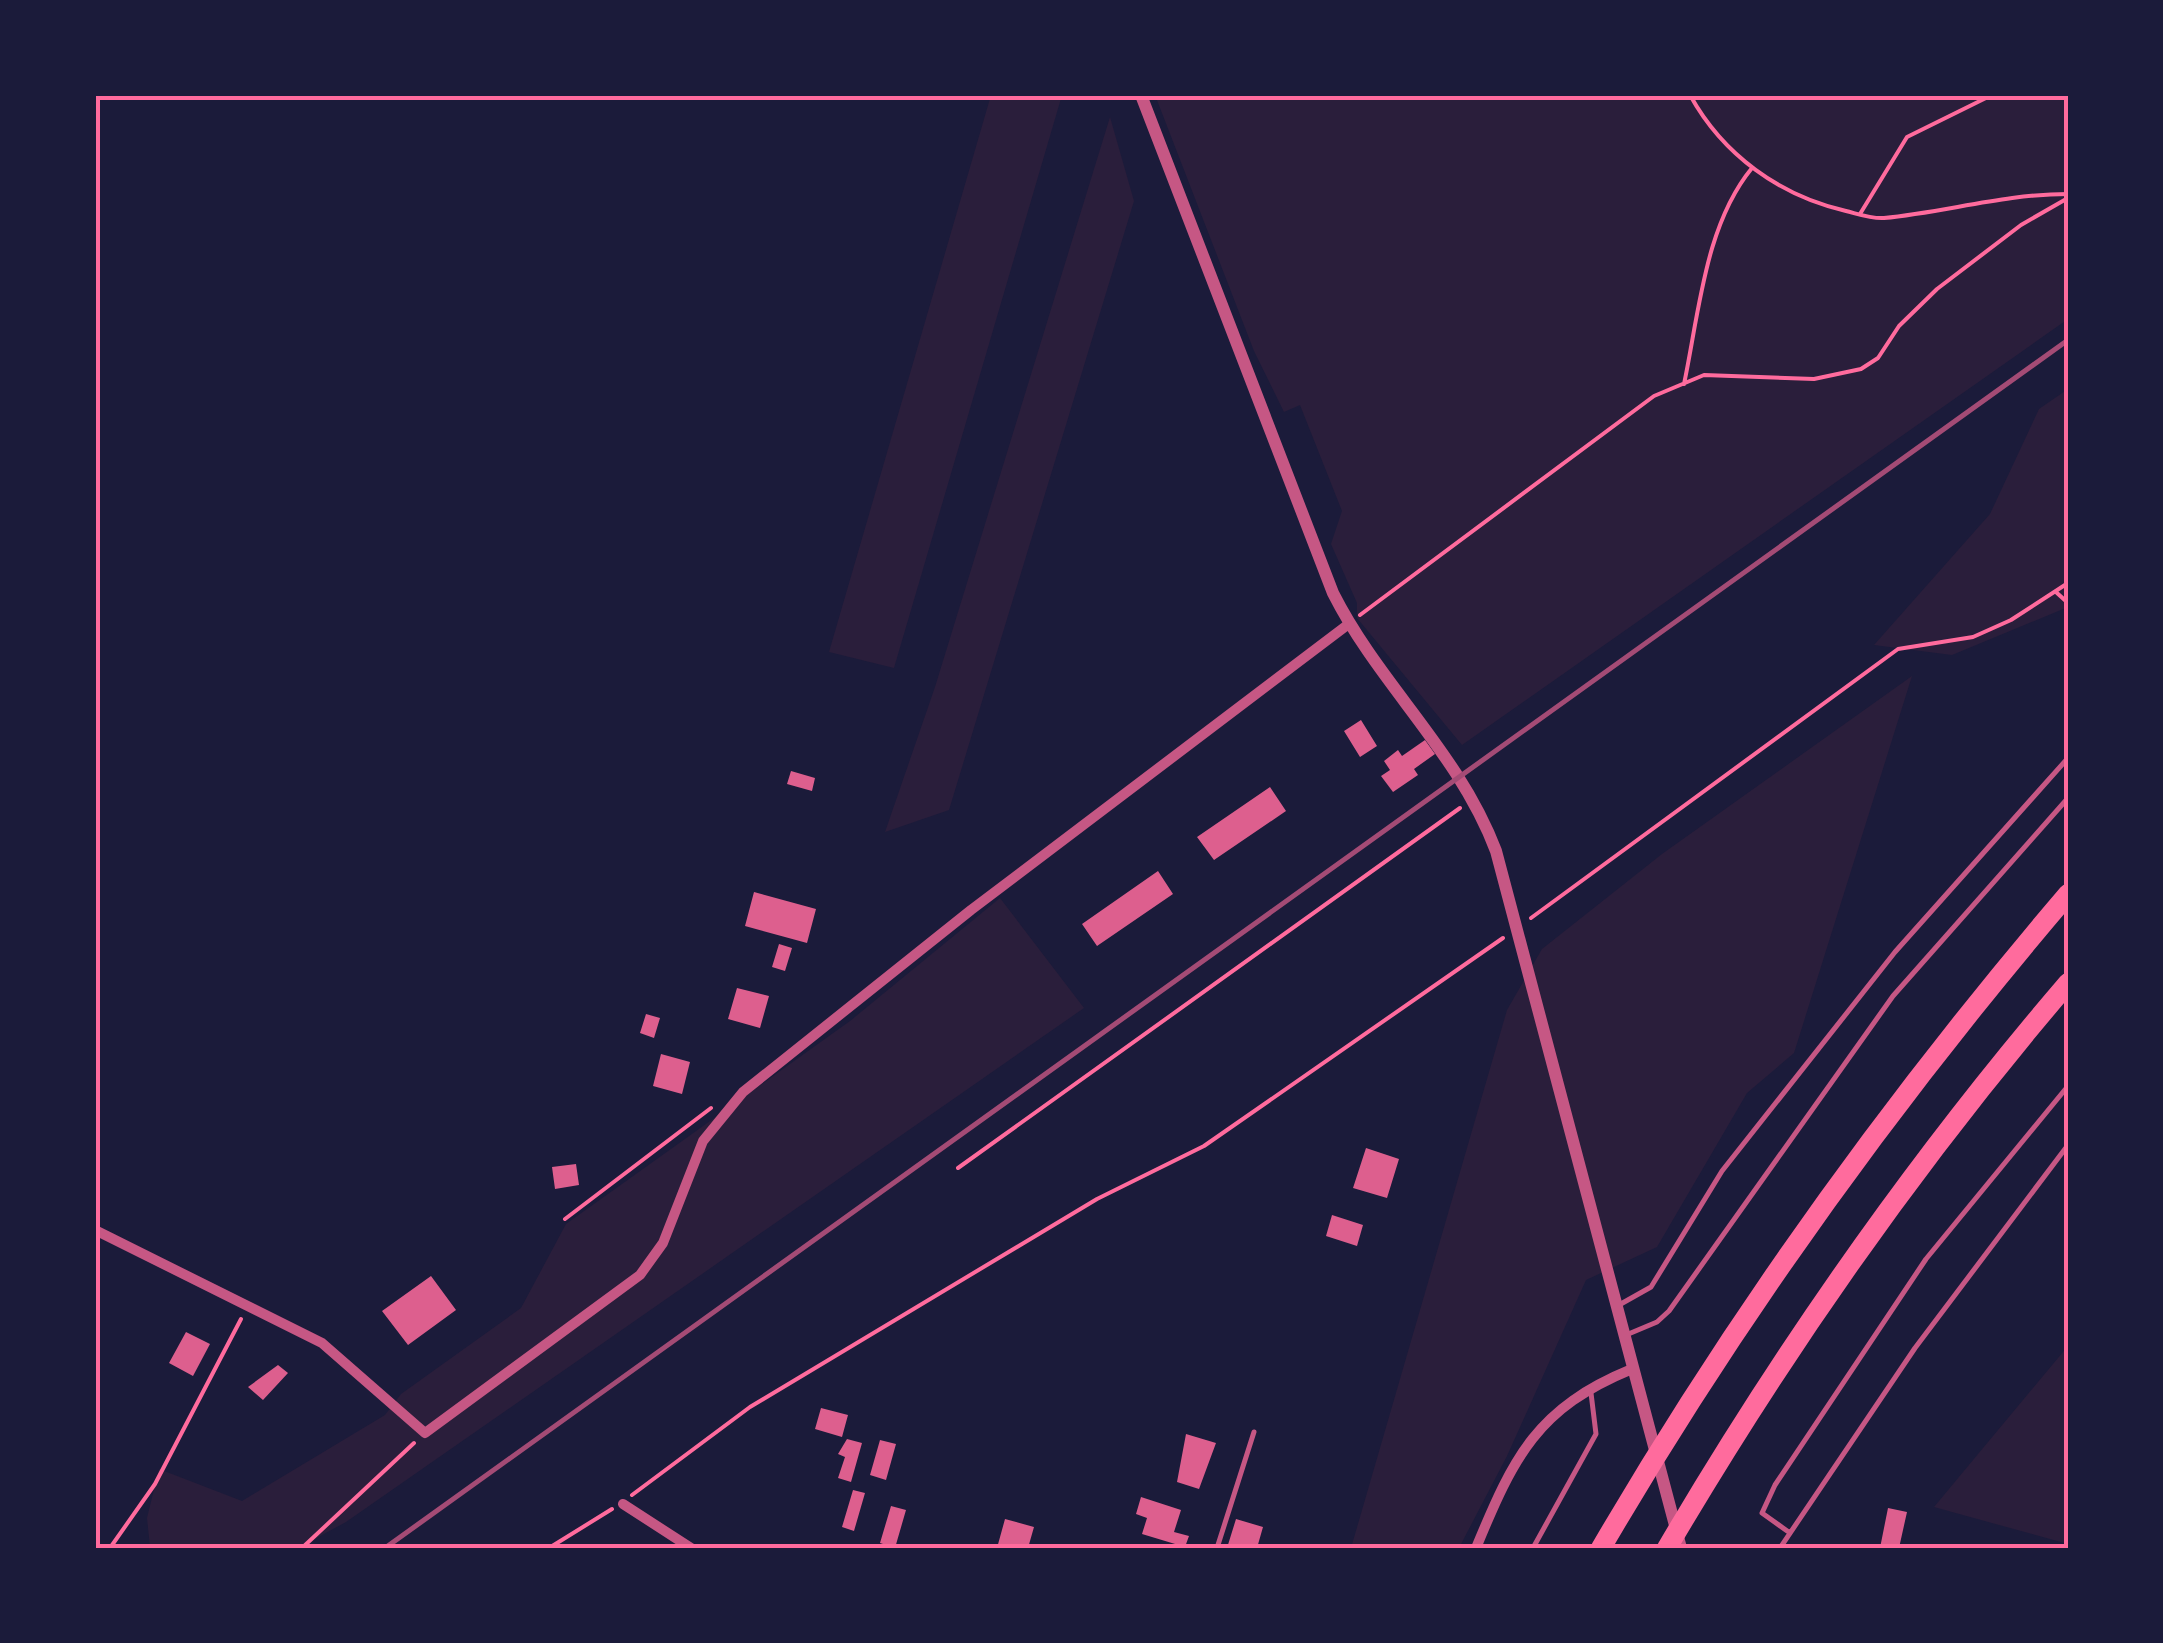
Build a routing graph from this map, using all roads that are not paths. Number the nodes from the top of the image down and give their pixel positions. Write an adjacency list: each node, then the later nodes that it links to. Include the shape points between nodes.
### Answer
1 (1141, 95): 2 (street, via 1327,580)
2 (1350, 622): 9 (street, via 742,1092 703,1141 664,1243 640,1275 425,1433 340,1355); 10 (street, via 1461,776 1496,851)
3 (2068, 758): 10 (lane, via 1794,1078 1722,1171 1651,1287)
4 (2068, 798): 11 (lane, via 1892,996 1669,1310)
5 (2068, 894): 21 (highway, via 1876,1130 1780,1263)
6 (2068, 983): 22 (highway, via 1888,1212 1782,1363)
7 (2068, 1086): 16 (lane, via 1926,1259 1775,1485 1762,1513)
8 (2068, 1145): 16 (lane, via 1915,1348)
9 (95, 1230)
10 (1615, 1307): 11 (street)
11 (1623, 1336): 12 (street)
12 (1632, 1369): 13 (street); 23 (street)
13 (1589, 1386): 19 (street, via 1552,1413 1533,1439); 20 (lane, via 1596,1434)
14 (1254, 1432): 18 (lane)
15 (623, 1504): 17 (street)
16 (1790, 1533): 24 (lane)
17 (692, 1548)
18 (1217, 1548)
19 (1476, 1548)
20 (1534, 1548)
21 (1600, 1548)
22 (1667, 1548)
23 (1680, 1548)
24 (1780, 1548)

